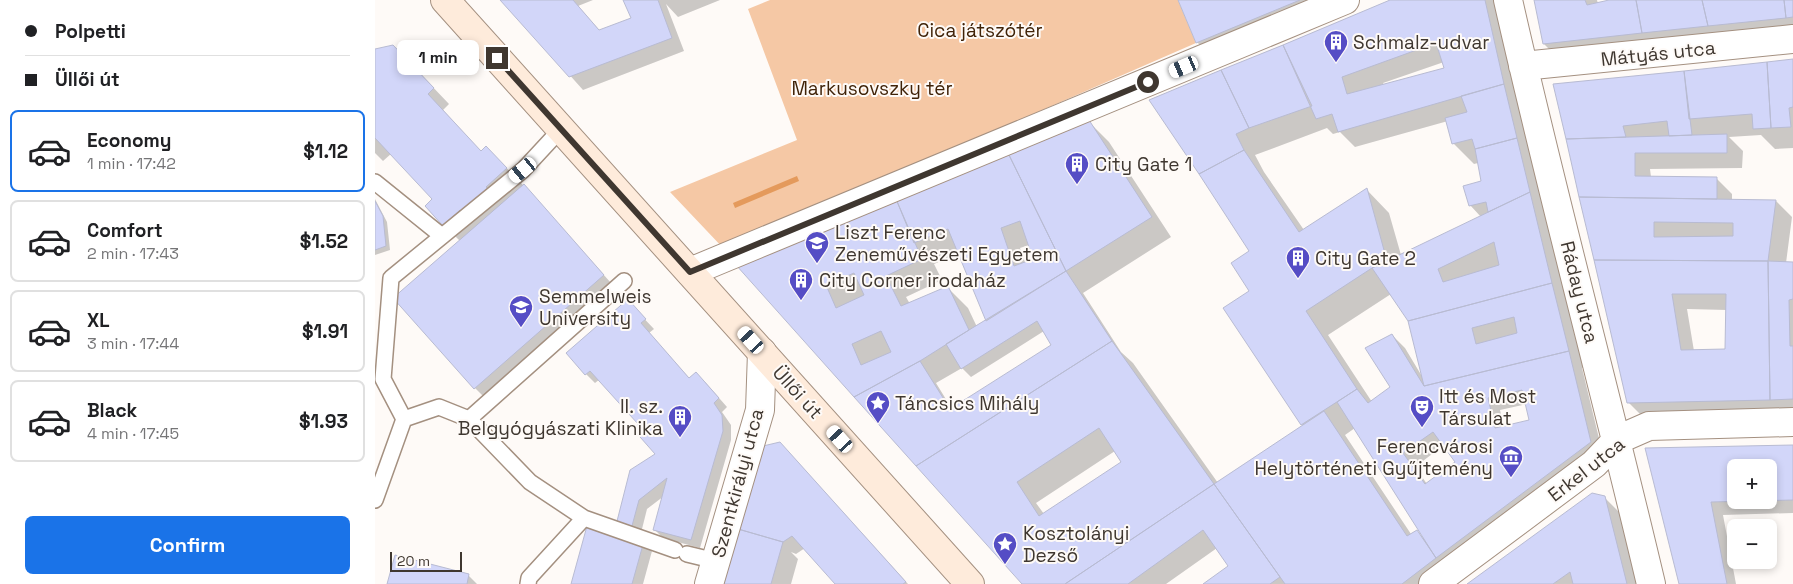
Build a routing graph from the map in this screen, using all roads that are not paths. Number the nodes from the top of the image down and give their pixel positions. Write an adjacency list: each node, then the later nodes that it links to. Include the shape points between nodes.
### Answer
1 (445, 0): 6 (main road, Üllői út)
2 (1345, 0): 9 (street)
3 (1508, 0): 5 (street, Ráday utca)
4 (1793, 40): 5 (street, Mátyás utca)
5 (1523, 66): 15 (street, Ráday utca)
6 (561, 129): 8 (lane, via 523,170); 9 (main road, Üllői út)
7 (375, 182): 8 (lane)
8 (442, 236): 12 (lane, via 391,278 383,380)
9 (690, 272): 11 (main road, Üllői út)
10 (624, 281): 13 (lane)
11 (762, 352): 18 (street, Szentkirályi utca, via 760,410); 20 (main road, Üllői út)
12 (404, 419): 13 (lane, via 439,407); 16 (lane)
13 (469, 419): 17 (lane, via 530,482)
14 (1793, 422): 15 (street, Erkel utca, via 1649,426)
15 (1617, 440): 21 (street, Erkel utca, via 1593,464); 22 (street, Ráday utca)
16 (375, 500)
17 (584, 518): 18 (lane, via 681,552); 19 (lane, via 529,578)
18 (713, 572)
19 (528, 584)
20 (970, 584)
21 (1433, 584)
22 (1651, 584)

